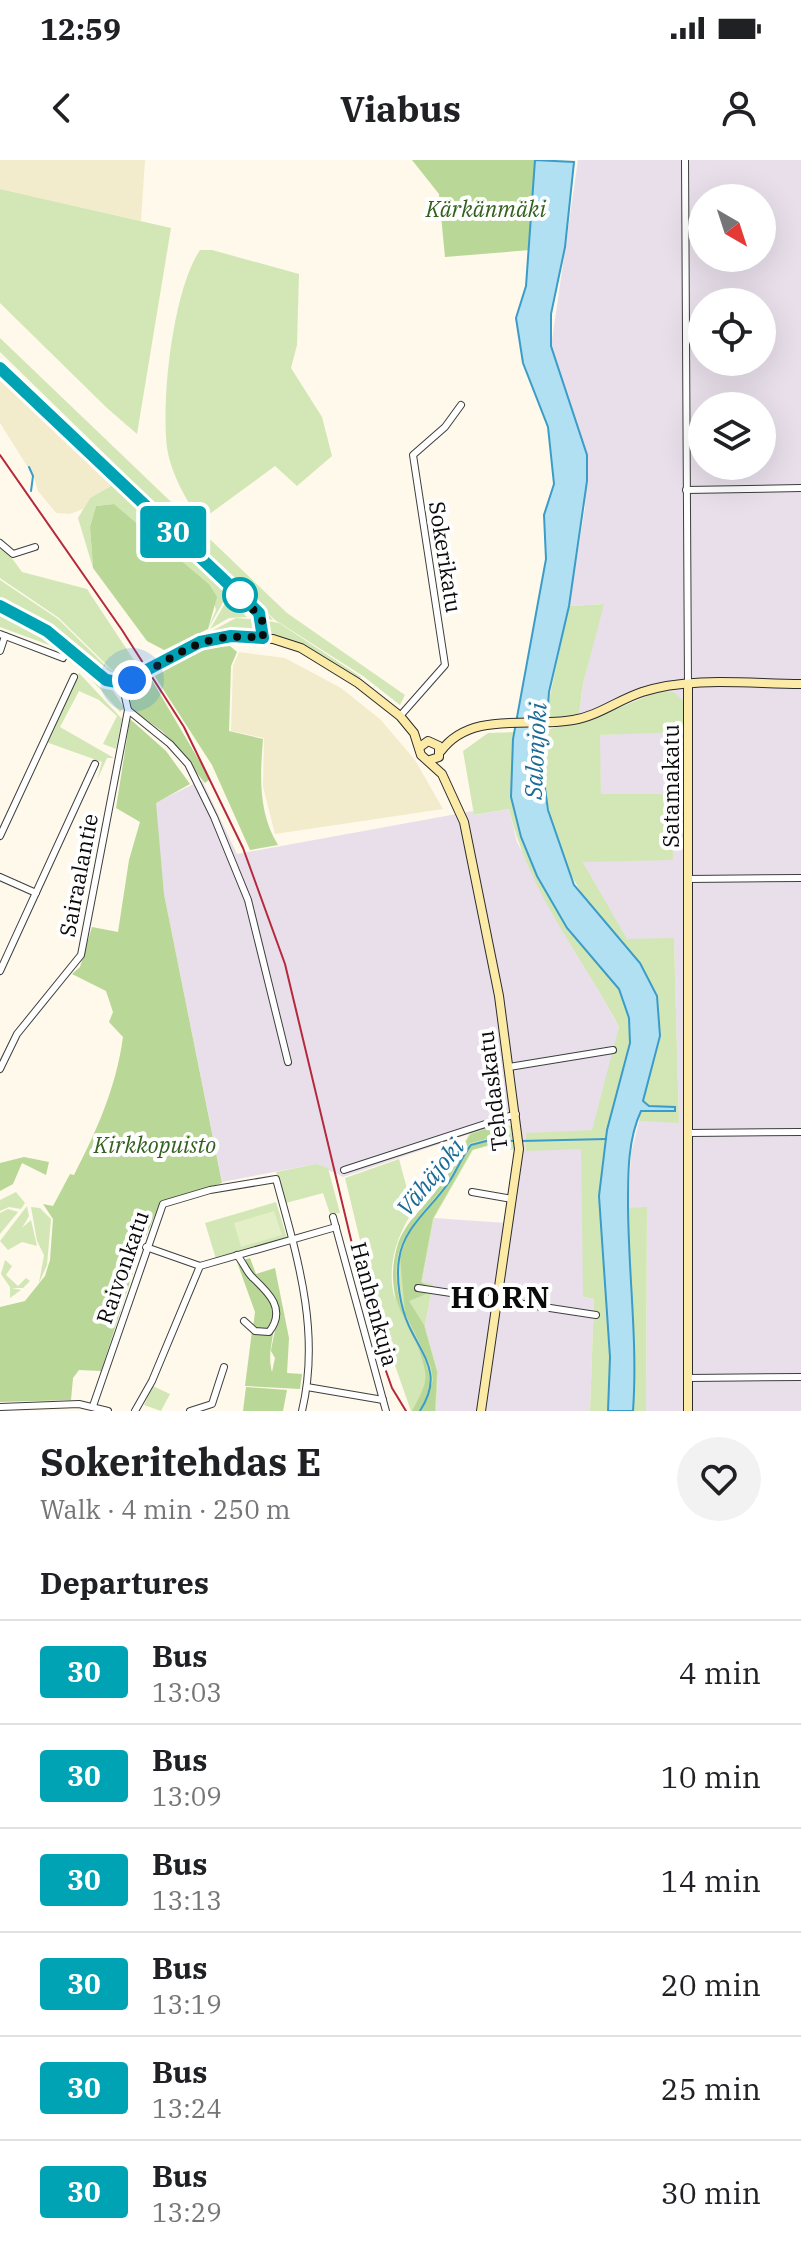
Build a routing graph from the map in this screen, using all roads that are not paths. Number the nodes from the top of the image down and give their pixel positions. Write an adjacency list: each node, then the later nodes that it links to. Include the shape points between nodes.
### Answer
1 (685, 160): 5 (street, Satamakatu)
2 (0, 368): 10 (street, via 259,613)
3 (461, 405): 18 (street, Sokerikatu, via 413,455 445,665)
4 (801, 488): 5 (street)
5 (686, 490): 16 (street, Satamakatu)
6 (0, 543): 7 (street, via 13,554)
7 (35, 547)
8 (0, 606): 14 (street, via 47,631 106,680)
9 (3, 635): 11 (street); 12 (street)
10 (268, 639): 14 (street, bridge, via 209,640); 18 (street, via 322,660)
11 (0, 651)
12 (63, 658)
13 (74, 677): 25 (street)
14 (122, 683): 17 (street)
15 (801, 684): 16 (street)
16 (688, 685): 20 (street, via 642,692 581,719 478,726); 28 (street, Satamakatu)
17 (128, 710): 32 (street, via 188,764 214,817 248,900); 34 (street, Sairaalantie, via 81,955 17,1034)
18 (400, 716): 19 (street)
19 (414, 733): 21 (street); 22 (street)
20 (449, 740): 21 (street); 23 (street)
21 (431, 741): 22 (street); 23 (street)
22 (420, 747): 23 (street, via 421,755)
23 (436, 756): 33 (street, Tehdaskatu, via 464,822 475,865)
24 (95, 764): 29 (street)
25 (0, 836)
26 (0, 877): 29 (street)
27 (801, 878): 28 (street)
28 (688, 879): 37 (street, Satamakatu)
29 (36, 893): 30 (street)
30 (0, 971)
31 (613, 1050): 33 (street)
32 (288, 1062)
33 (509, 1067): 35 (street, Tehdaskatu)
34 (0, 1069)
35 (516, 1114): 38 (street); 40 (street, Tehdaskatu, via 519,1147)
36 (801, 1132): 37 (street)
37 (689, 1133): 53 (street, Satamakatu)
38 (344, 1170)
39 (472, 1192): 40 (street)
40 (512, 1199): 48 (street, Tehdaskatu)
41 (333, 1217): 42 (street, Hanhenkuja)
42 (336, 1227): 43 (street); 55 (street, Hanhenkuja)
43 (292, 1240): 44 (street, Raivonkatu, via 276,1179 163,1204); 45 (street); 54 (street, via 308,1310)
44 (146, 1247): 46 (street); 56 (street, Raivonkatu)
45 (237, 1255): 46 (street); 50 (street, via 267,1287 276,1311 269,1332 255,1331)
46 (200, 1266): 60 (street)
47 (418, 1288): 48 (street)
48 (497, 1300): 49 (street); 64 (street, Tehdaskatu)
49 (596, 1315)
50 (244, 1321)
51 (224, 1367): 61 (street, via 212,1404)
52 (801, 1377): 53 (street)
53 (688, 1378): 65 (street, Satamakatu)
54 (307, 1387): 55 (street); 62 (street)
55 (383, 1400): 63 (street, Hanhenkuja)
56 (93, 1406): 58 (street); 59 (street)
57 (0, 1407): 58 (street)
58 (35, 1408)
59 (108, 1411)
60 (135, 1411)
61 (190, 1411)
62 (302, 1411)
63 (386, 1411)
64 (481, 1411)
65 (688, 1411)

